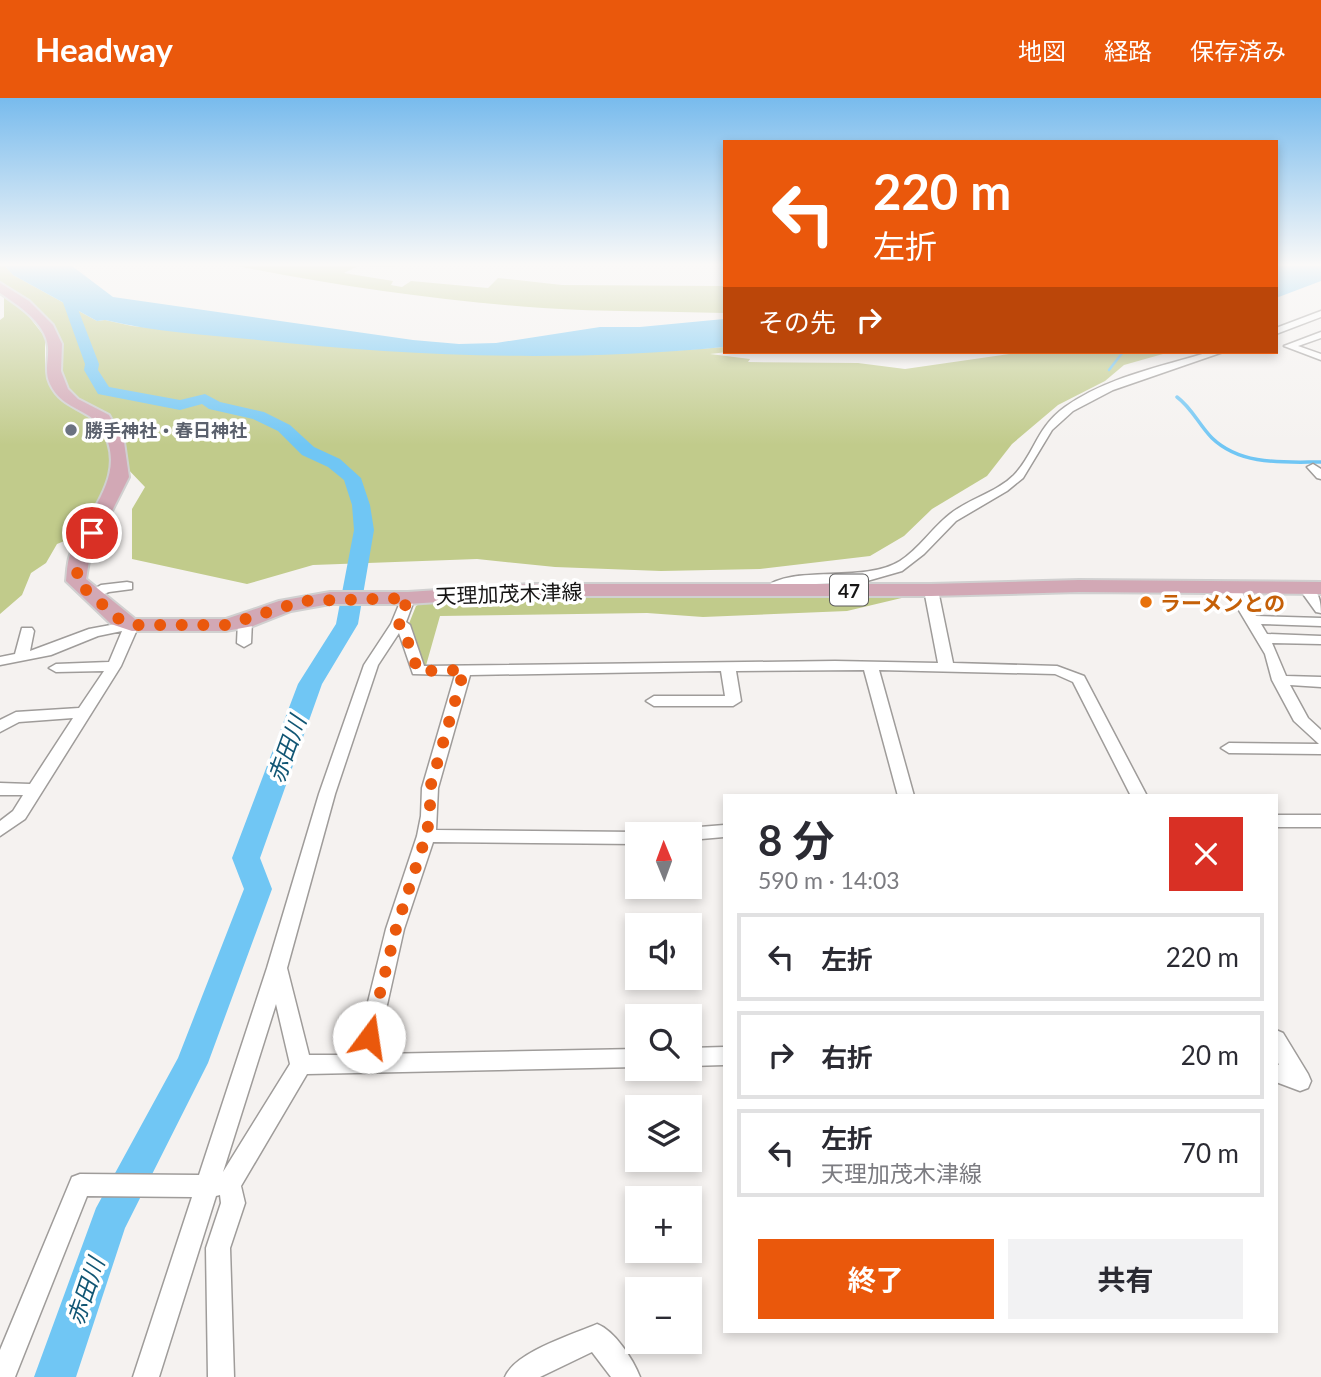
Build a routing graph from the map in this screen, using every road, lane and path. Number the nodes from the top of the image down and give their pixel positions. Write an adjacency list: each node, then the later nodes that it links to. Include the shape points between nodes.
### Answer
1 (43, 326): 12 (main road, via 54,338 51,368 63,392 78,406 99,415 113,435 120,463 120,477 80,555 76,581)
2 (1321, 335): 4 (street, via 1289,346)
3 (1212, 354): 10 (street, via 1080,402 1053,422 1007,486 953,517 921,553 898,568)
4 (1321, 357)
5 (1321, 467): 6 (street, via 1313,467)
6 (1321, 476)
7 (127, 586): 12 (street)
8 (1232, 587): 9 (main road, 天理加茂木津線 / 47); 11 (main road, 天理加茂木津線 / 47); 15 (street)
9 (1313, 587): 14 (street)
10 (770, 589): 11 (main road, 天理加茂木津線 / 47); 13 (main road, 天理加茂木津線 / 47, via 530,590)
11 (931, 590): 27 (street)
12 (89, 596): 18 (main road)
13 (408, 598): 17 (street); 18 (main road, 天理加茂木津線 / 47, via 330,598 286,605 244,632 209,626)
14 (1321, 609)
15 (1252, 620): 16 (street); 20 (street)
16 (1321, 622)
17 (398, 624): 29 (street, via 418,671); 49 (street, via 371,665 327,794)
18 (132, 625): 22 (street, via 94,632); 24 (street)
19 (27, 631): 22 (street)
20 (1262, 638): 21 (street); 30 (street)
21 (1321, 640)
22 (22, 657): 23 (street)
23 (0, 661)
24 (114, 666): 28 (street); 33 (street)
25 (870, 666): 26 (street); 27 (street); 40 (street)
26 (728, 667): 29 (street); 32 (street, via 733,701)
27 (946, 667): 41 (street, via 1057,670 1075,676)
28 (56, 668)
29 (464, 670): 47 (street, via 430,788)
30 (1279, 680): 31 (street); 35 (street, via 1302,721)
31 (1321, 682)
32 (654, 701)
33 (82, 713): 34 (street, via 16,717); 39 (street)
34 (0, 727)
35 (1321, 739)
36 (1229, 748): 37 (street)
37 (1321, 749)
38 (0, 789): 39 (street)
39 (33, 790): 44 (street, via 19,815)
40 (905, 794)
41 (1138, 794)
42 (1278, 821): 43 (street)
43 (1321, 821)
44 (0, 830)
45 (723, 831): 46 (street)
46 (702, 833)
47 (426, 836): 48 (street); 54 (street, via 396,929)
48 (625, 838)
49 (277, 968): 55 (street); 57 (street)
50 (1278, 1042): 56 (street, via 1300,1081)
51 (723, 1056): 52 (street)
52 (702, 1057)
53 (625, 1058): 54 (street)
54 (363, 1064): 55 (street)
55 (301, 1065): 57 (street)
56 (1278, 1074)
57 (217, 1185): 58 (street, via 80,1185); 59 (street); 60 (street, via 233,1203 218,1248)
58 (2, 1377)
59 (146, 1377)
60 (221, 1377)
61 (518, 1377): 62 (street, via 597,1337)
62 (627, 1377)

